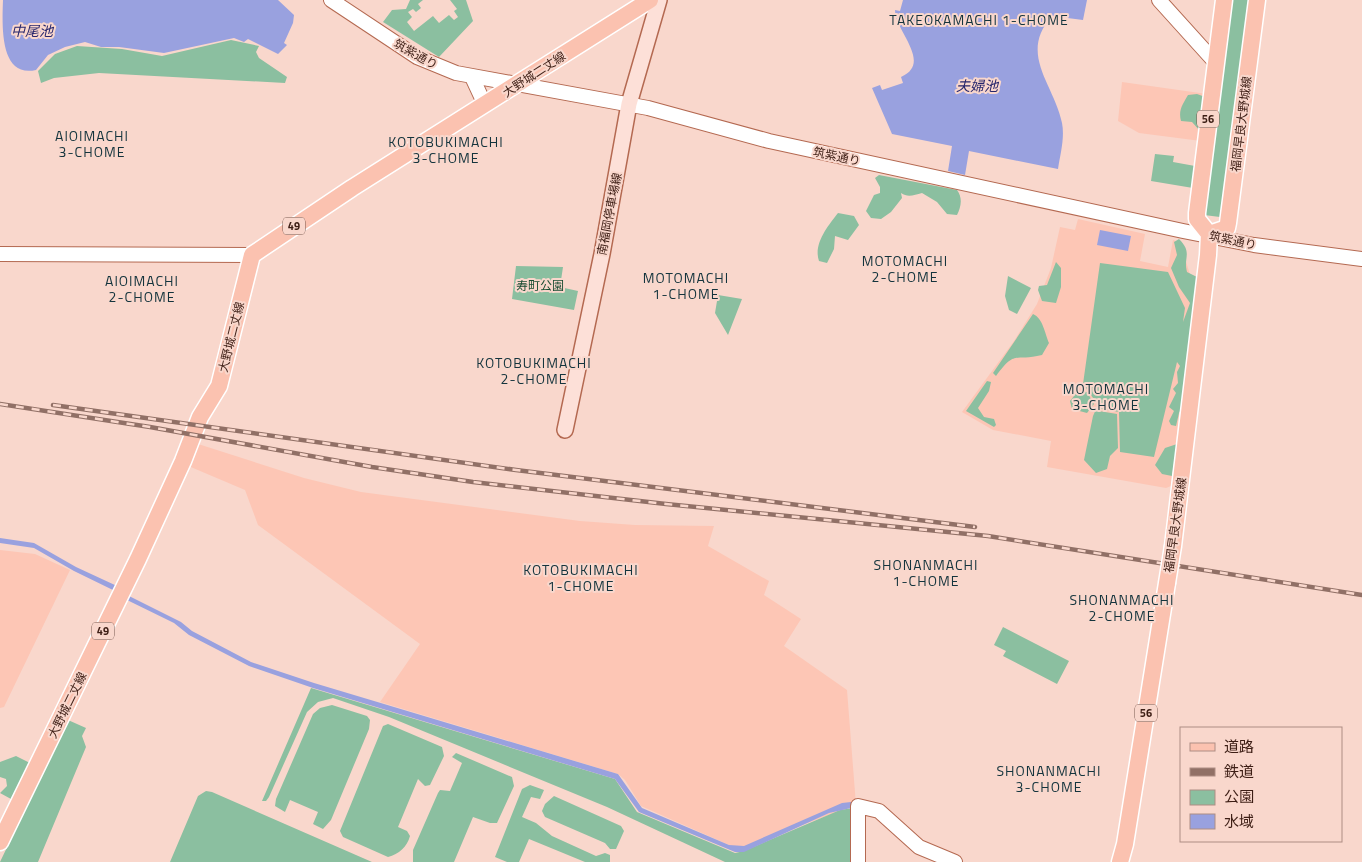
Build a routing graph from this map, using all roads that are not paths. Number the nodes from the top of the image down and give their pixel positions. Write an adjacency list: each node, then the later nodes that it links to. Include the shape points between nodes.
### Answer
1 (331, 0): 8 (street, 筑紫通り, via 427,63)
2 (650, 0): 9 (main road, 大野城二丈線 / 49)
3 (659, 0): 10 (main road, 南福岡停車場線)
4 (1159, 0): 7 (street)
5 (1224, 0): 7 (main road, 56)
6 (1257, 0): 12 (main road, 福岡早良大野城線, via 1227,228)
7 (1215, 62): 12 (main road, 56, via 1197,220)
8 (472, 77): 9 (street, 筑紫通り); 11 (street)
9 (518, 84): 10 (street, 筑紫通り); 11 (main road, 大野城二丈線 / 49)
10 (630, 104): 12 (street, 筑紫通り, via 835,156); 16 (main road, 南福岡停車場線)
11 (485, 105): 14 (main road, 大野城二丈線 / 49)
12 (1209, 234): 15 (street, 筑紫通り, via 1254,245); 18 (main road, 福岡早良大野城線 / 56, bridge, via 1173,546)
13 (0, 254): 14 (street)
14 (252, 255): 17 (main road, 大野城二丈線 / 49, via 219,386 200,417 184,461 138,559)
15 (1362, 259)
16 (565, 430)
17 (0, 842)
18 (1125, 844): 21 (main road, 福岡早良大野城線 / 56); 22 (main road, 福岡早良大野城線 / 56)
19 (858, 862): 20 (street, via 858,806 879,811 919,847)
20 (955, 862)
21 (1120, 862)
22 (1125, 862)

